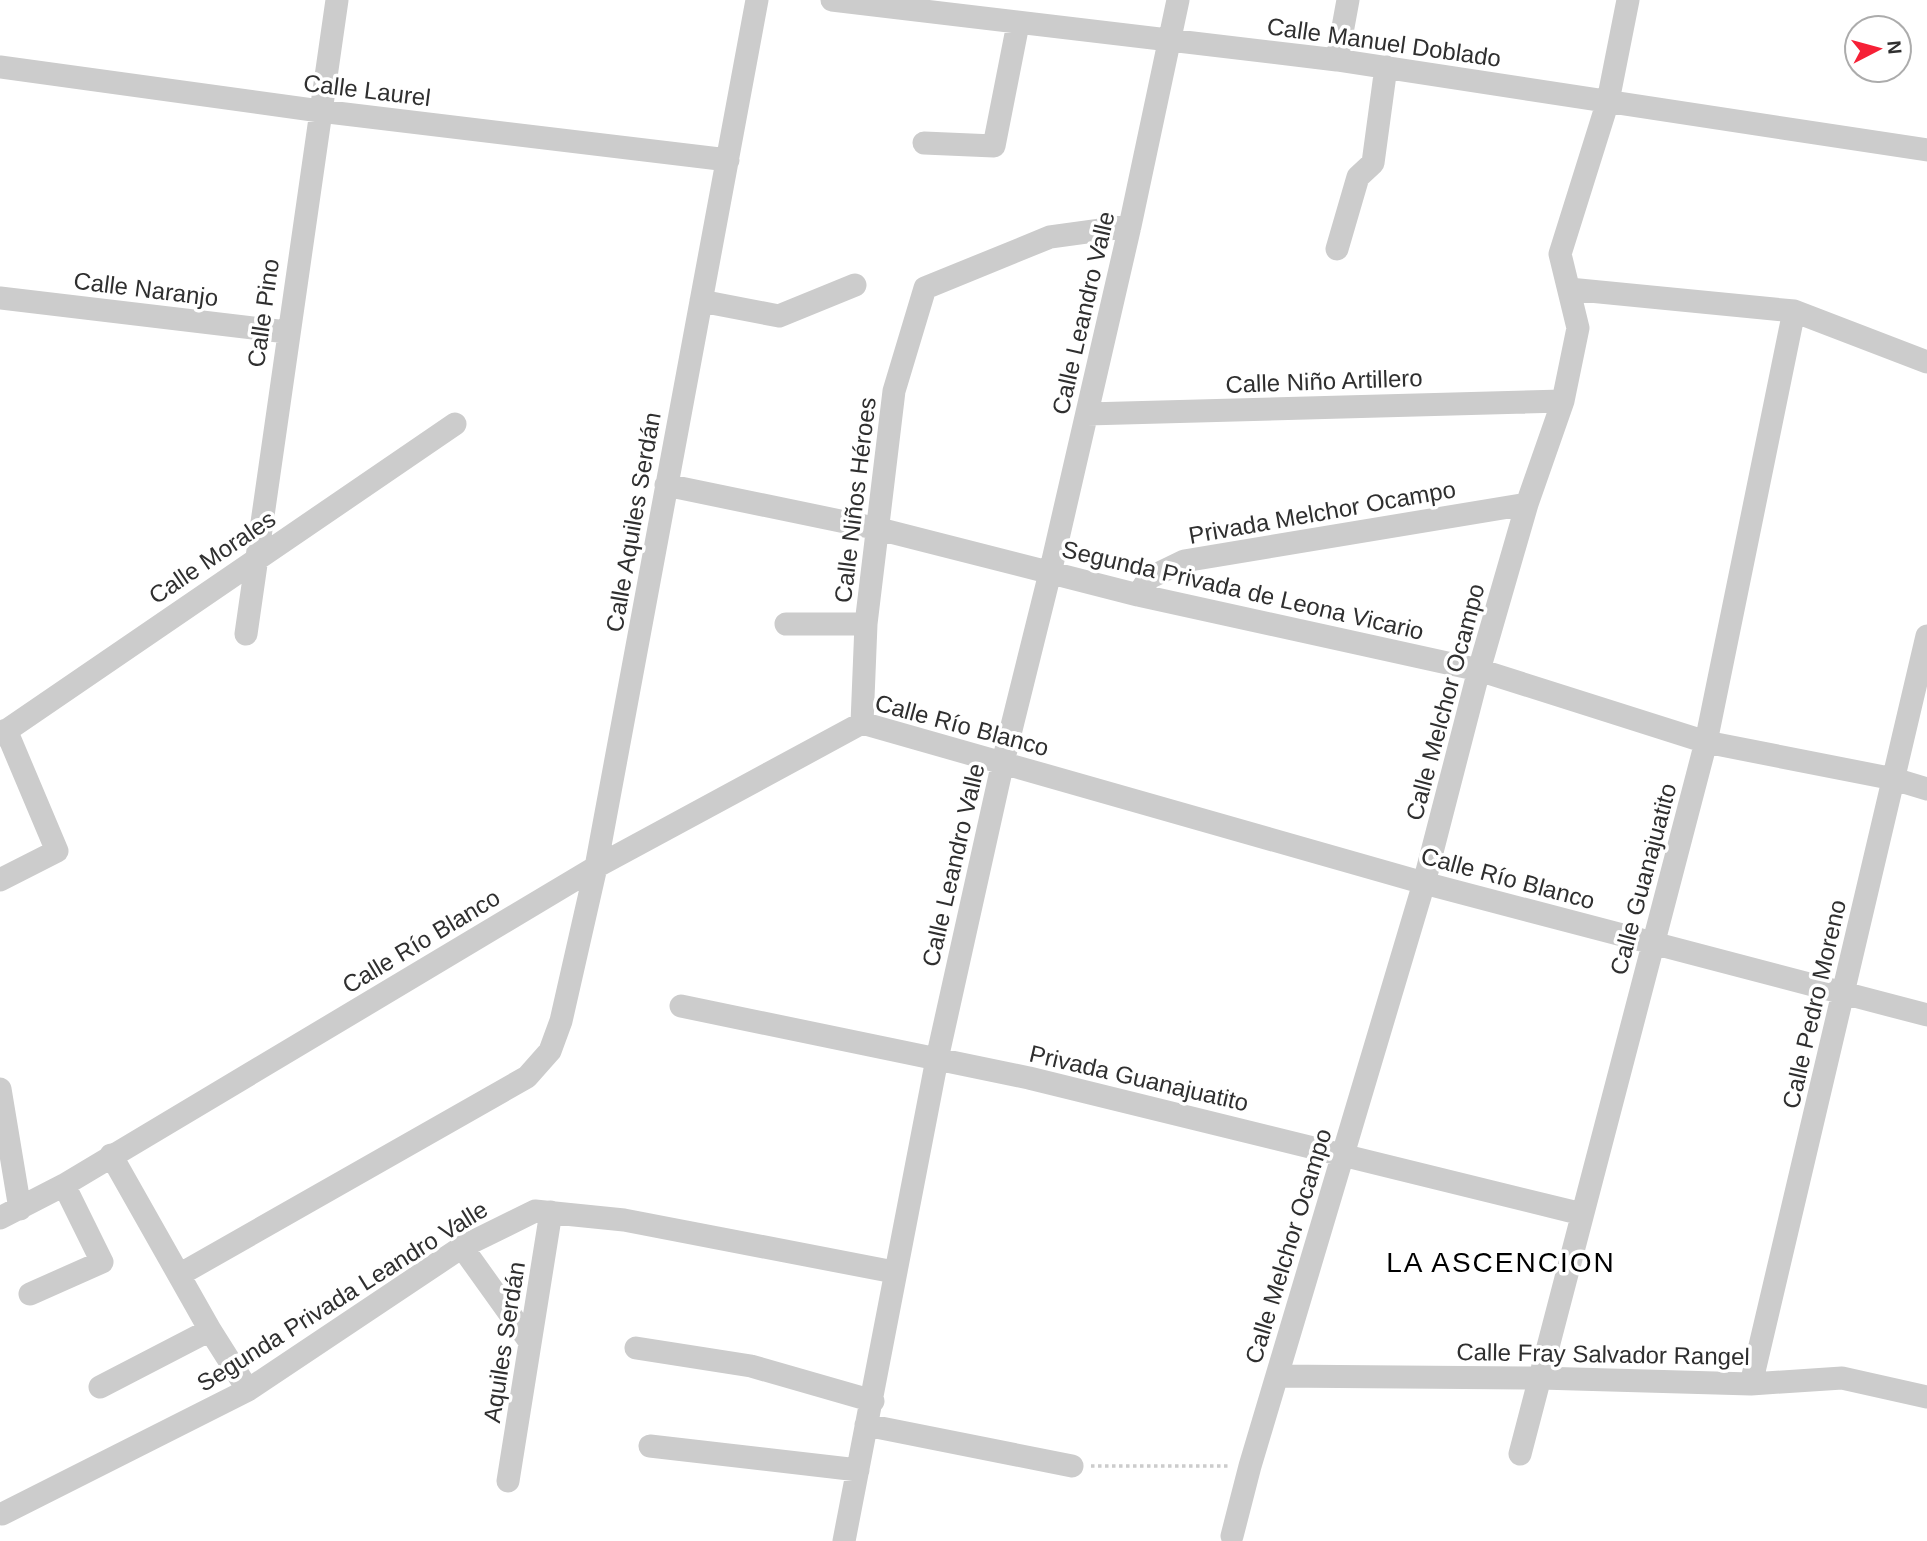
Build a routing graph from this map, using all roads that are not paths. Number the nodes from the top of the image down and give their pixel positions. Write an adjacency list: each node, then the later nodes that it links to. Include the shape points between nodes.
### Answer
1 (337, 0): 13 (street, Calle Pino)
2 (757, 0): 16 (street, Calle Aquiles Serdán)
3 (832, 0): 7 (street, Calle Manuel Doblado)
4 (1178, 0): 8 (street, Calle Leandro Valle)
5 (1348, 0): 9 (street)
6 (1628, 0): 12 (street, Calle Melchor Ocampo)
7 (1018, 24): 8 (street, Calle Manuel Doblado); 14 (street, via 994,146)
8 (1169, 40): 9 (street, Calle Manuel Doblado); 17 (street, Calle Leandro Valle)
9 (1337, 60): 11 (street, Calle Manuel Doblado)
10 (0, 67): 13 (street, Calle Laurel)
11 (1386, 67): 12 (street, Calle Manuel Doblado); 18 (street, via 1373,163 1359,177)
12 (1608, 101): 15 (street, Calle Manuel Doblado); 20 (street, Calle Melchor Ocampo, via 1560,254)
13 (320, 111): 16 (street, Calle Laurel); 24 (street, Calle Pino)
14 (924, 143)
15 (1927, 150)
16 (728, 160): 22 (street, Calle Aquiles Serdán)
17 (1130, 226): 27 (street, Calle Leandro Valle); 31 (street, Calle Niños Héroes, via 1050,237 925,288 894,391)
18 (1337, 249)
19 (855, 285): 22 (street, via 779,316)
20 (1569, 289): 23 (street); 26 (street, Calle Melchor Ocampo, via 1578,328)
21 (0, 298): 24 (street, Calle Naranjo)
22 (701, 301): 29 (street, Calle Aquiles Serdán)
23 (1794, 311): 25 (street); 42 (street, Calle Guanajuatito)
24 (287, 332): 32 (street, Calle Pino)
25 (1927, 362)
26 (1563, 401): 27 (street, Calle Niño Artillero); 30 (street, Calle Melchor Ocampo)
27 (1087, 414): 33 (street, Calle Leandro Valle)
28 (455, 424): 32 (street, Calle Morales)
29 (666, 485): 31 (street, Segunda Privada de Leona Vicario); 46 (street, Calle Aquiles Serdán)
30 (1527, 504): 34 (street, Privada Melchor Ocampo, via 1184,561 1149,578); 39 (street, Calle Melchor Ocampo)
31 (880, 529): 33 (street, Segunda Privada de Leona Vicario); 36 (street, Calle Niños Héroes)
32 (254, 559): 37 (street, Calle Pino); 41 (street, Calle Morales)
33 (1050, 573): 34 (street, Segunda Privada de Leona Vicario); 43 (street, Calle Leandro Valle)
34 (1138, 595): 39 (street, Segunda Privada de Leona Vicario)
35 (786, 624): 36 (street)
36 (866, 624): 40 (street, Calle Niños Héroes)
37 (246, 634)
38 (1926, 649): 44 (street, Calle Pedro Moreno)
39 (1479, 670): 42 (street, Segunda Privada de Leona Vicario); 48 (street, Calle Melchor Ocampo)
40 (862, 723): 43 (street, Calle Río Blanco); 46 (street, Calle Río Blanco)
41 (3, 732): 47 (street, via 57,850)
42 (1706, 742): 44 (street, Segunda Privada de Leona Vicario); 49 (street, Calle Guanajuatito)
43 (1003, 762): 48 (street, Calle Río Blanco); 53 (street, Calle Leandro Valle)
44 (1894, 779): 45 (street, Segunda Privada de Leona Vicario); 50 (street, Calle Pedro Moreno)
45 (1927, 789)
46 (596, 867): 56 (street, Calle Río Blanco); 63 (street, Calle Aquiles Serdán, via 561,1021 550,1051 527,1077)
47 (0, 880)
48 (1424, 883): 49 (street, Calle Río Blanco); 55 (street, Calle Melchor Ocampo)
49 (1653, 943): 50 (street, Calle Río Blanco); 60 (street, Calle Guanajuatito)
50 (1843, 994): 52 (street, Calle Río Blanco); 70 (street, Calle Pedro Moreno)
51 (681, 1006): 53 (street, Privada Guanajuatito)
52 (1927, 1015)
53 (937, 1059): 55 (street, Privada Guanajuatito); 62 (street, Calle Leandro Valle)
54 (0, 1089): 59 (street)
55 (1343, 1154): 60 (street, Privada Guanajuatito); 68 (street, Calle Melchor Ocampo)
56 (111, 1155): 57 (street, Calle Río Blanco); 63 (street)
57 (64, 1185): 59 (street, Calle Río Blanco); 64 (street, via 102,1262)
58 (551, 1212): 61 (street, Segunda Privada Leandro Valle, via 535,1211); 62 (street, Segunda Privada Leandro Valle, via 624,1220); 66 (street, Aquiles Serdán)
59 (10, 1213)
60 (1583, 1214): 69 (street, Calle Guanajuatito)
61 (462, 1247): 66 (street); 72 (street, Segunda Privada Leandro Valle)
62 (894, 1272): 74 (street, Calle Leandro Valle)
63 (179, 1275): 65 (street)
64 (30, 1294)
65 (210, 1330): 71 (street); 72 (street)
66 (530, 1342): 80 (street, Aquiles Serdán)
67 (636, 1348): 74 (street, via 751,1366)
68 (1277, 1376): 69 (street, Calle Fray Salvador Rangel); 82 (street, Calle Melchor Ocampo)
69 (1540, 1378): 70 (street, Calle Fray Salvador Rangel); 77 (street, Calle Guanajuatito)
70 (1751, 1384): 73 (street, Calle Fray Salvador Rangel, via 1842,1378)
71 (100, 1387)
72 (248, 1390): 81 (street, Segunda Privada Leandro Valle)
73 (1927, 1397)
74 (873, 1401): 75 (street, Calle Leandro Valle)
75 (866, 1425): 78 (street); 79 (street, Calle Leandro Valle)
76 (650, 1446): 79 (street)
77 (1520, 1454)
78 (1072, 1466)
79 (858, 1470): 83 (street, Calle Leandro Valle)
80 (508, 1481)
81 (2, 1514)
82 (1233, 1536)
83 (844, 1541)

